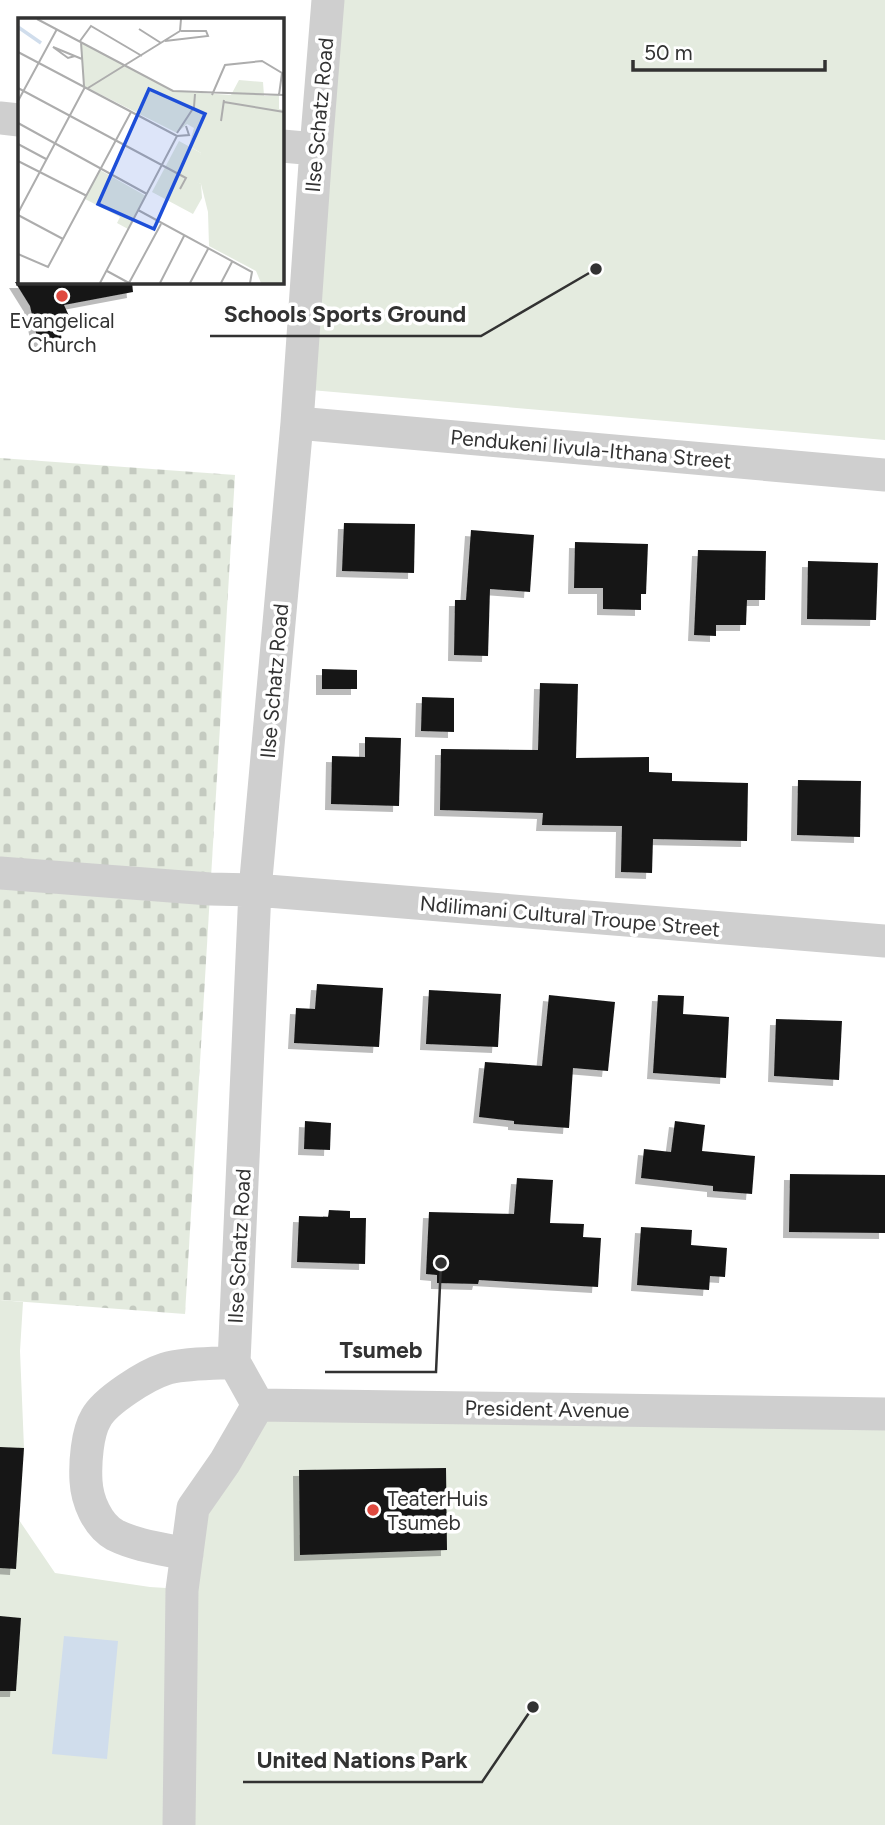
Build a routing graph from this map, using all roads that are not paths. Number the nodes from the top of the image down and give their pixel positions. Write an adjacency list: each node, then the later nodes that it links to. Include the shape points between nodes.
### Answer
1 (328, 0): 5 (street, Ilse Schatz Road)
2 (0, 118): 3 (street)
3 (18, 120)
4 (284, 146): 5 (street)
5 (316, 149): 6 (street, Ilse Schatz Road)
6 (297, 423): 7 (street, Pendukeni Iivula-Ithana Street); 9 (street, Ilse Schatz Road)
7 (885, 475)
8 (0, 873): 9 (street, Ndilimani Cultural Troupe Street)
9 (255, 890): 10 (street, Ndilimani Cultural Troupe Street); 11 (street, Ilse Schatz Road)
10 (885, 941)
11 (234, 1362): 12 (street); 14 (street, via 167,1368 142,1379 105,1407 95,1419 88,1443 86,1484 97,1517 113,1534)
12 (258, 1405): 13 (street, President Avenue); 14 (street, via 193,1507)
13 (885, 1414)
14 (187, 1554): 15 (street)
15 (179, 1825)

